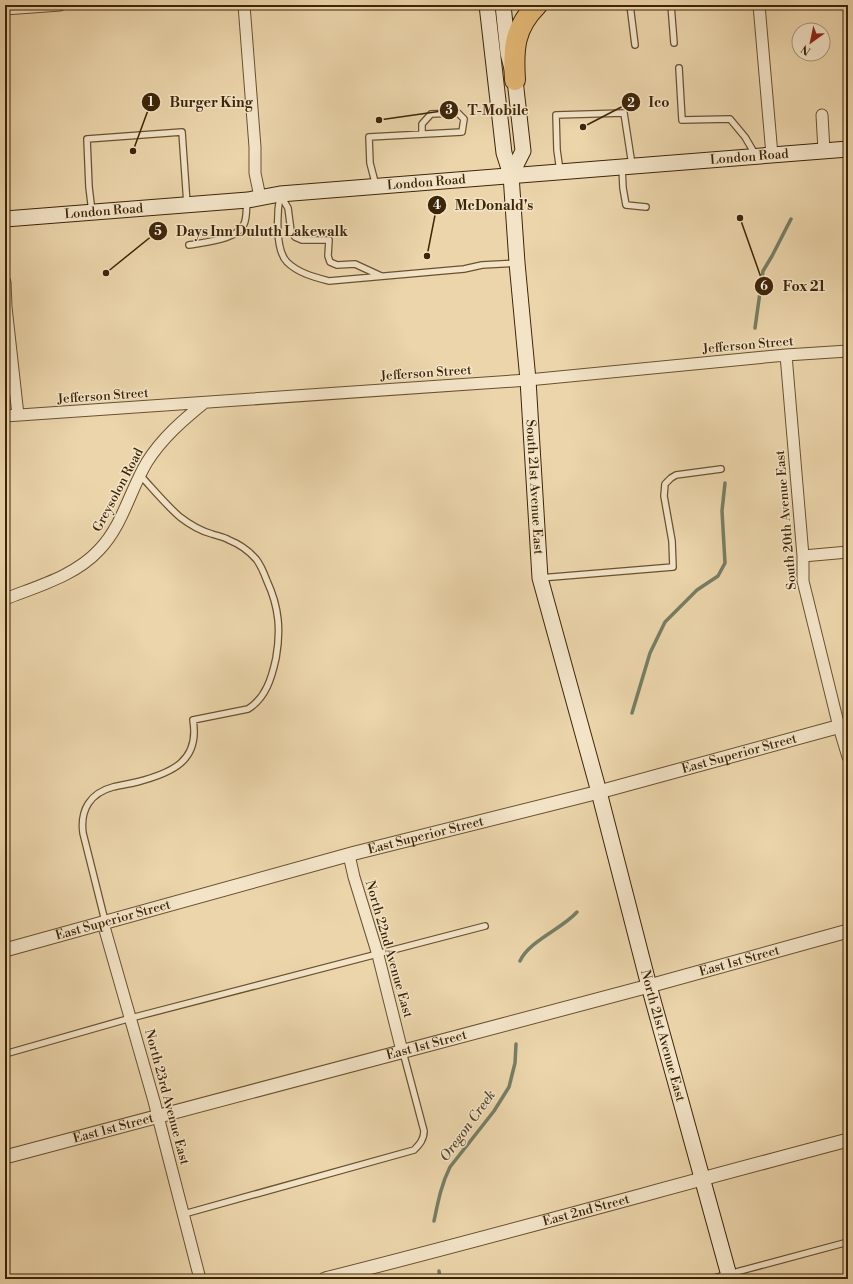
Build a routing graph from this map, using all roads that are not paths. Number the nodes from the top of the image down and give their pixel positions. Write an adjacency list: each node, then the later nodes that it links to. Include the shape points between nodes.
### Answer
1 (60, 5): 9 (street)
2 (244, 5): 25 (street, via 255,147)
3 (487, 5): 22 (main road, South 21st Avenue East, via 504,153)
4 (504, 5): 13 (main road, via 508,53)
5 (537, 5): 13 (highway, via 517,36 514,53)
6 (630, 5): 11 (lane)
7 (671, 5): 10 (lane)
8 (759, 5): 18 (street)
9 (5, 10)
10 (674, 43)
11 (635, 44)
12 (679, 68): 19 (lane, via 682,120 730,119)
13 (515, 80): 22 (main road, via 523,151)
14 (822, 115): 17 (street)
15 (422, 134): 15 (lane, via 462,132 464,119 458,113 431,114 422,124); 23 (lane, via 369,137 370,163)
16 (848, 149): 17 (main road, London Road)
17 (824, 151): 18 (main road, London Road)
18 (772, 155): 19 (main road, London Road)
19 (756, 156): 20 (main road, London Road)
20 (627, 166): 21 (main road, London Road); 21 (lane, via 624,113 556,114); 27 (lane, via 623,188 626,205)
21 (560, 171): 22 (main road, London Road)
22 (511, 175): 23 (main road, London Road); 31 (main road, South 21st Avenue East)
23 (376, 186): 24 (main road, London Road)
24 (280, 194): 25 (main road, London Road); 32 (lane, via 288,208 291,231 295,237 302,240 328,240 330,262 336,265 355,264); 32 (lane, via 277,209 280,249 286,261 295,269 329,281)
25 (254, 198): 26 (main road, London Road); 30 (lane, via 239,232)
26 (187, 204): 28 (main road, London Road); 28 (lane, via 182,132 87,139)
27 (646, 207)
28 (92, 212): 29 (main road, London Road)
29 (5, 219)
30 (189, 245)
31 (517, 263): 32 (lane); 36 (main road, South 21st Avenue East)
32 (381, 276)
33 (5, 282): 38 (street)
34 (848, 351): 35 (street, Jefferson Street)
35 (786, 355): 36 (street, Jefferson Street); 43 (street, South 20th Avenue East)
36 (528, 380): 37 (street, Jefferson Street); 44 (main road, South 21st Avenue East)
37 (204, 403): 38 (street, Jefferson Street); 41 (street, Greysolon Road, via 166,437)
38 (18, 415): 39 (street, Jefferson Street)
39 (5, 416)
40 (721, 469): 44 (lane, via 676,476 665,484 664,496 672,541 673,567)
41 (140, 475): 45 (street, Greysolon Road, via 121,517 99,550 77,569); 50 (lane, via 180,517 211,534 229,539 256,558 274,597 279,632 272,673 260,700 248,710 193,720 193,744 184,761 154,776 105,790 89,802 82,823 83,833)
42 (848, 552): 43 (street)
43 (803, 556): 46 (street, South 20th Avenue East, via 804,581)
44 (540, 578): 48 (main road, South 21st Avenue East)
45 (5, 598)
46 (844, 725): 47 (street, South 20th Avenue East); 48 (street, East Superior Street)
47 (848, 757)
48 (599, 792): 49 (street, East Superior Street); 55 (main road, North 21st Avenue East)
49 (349, 855): 50 (street, East Superior Street); 54 (street, North 22nd Avenue East)
50 (104, 922): 53 (street, East Superior Street); 56 (street, North 23rd Avenue East)
51 (485, 926): 54 (lane)
52 (848, 931): 55 (street, East 1st Street)
53 (5, 950)
54 (378, 954): 56 (lane); 57 (street, North 22nd Avenue East)
55 (649, 986): 57 (street, East 1st Street); 62 (main road, North 21st Avenue East)
56 (131, 1018): 58 (lane); 59 (street, North 23rd Avenue East)
57 (402, 1051): 59 (street, East 1st Street); 63 (lane, via 424,1131 421,1143 414,1150)
58 (5, 1054)
59 (158, 1116): 61 (street, East 1st Street); 63 (street, North 23rd Avenue East)
60 (848, 1140): 62 (street, East 2nd Street)
61 (5, 1157)
62 (702, 1178): 65 (main road, North 21st Avenue East); 67 (street, East 2nd Street)
63 (184, 1214): 66 (street, North 23rd Avenue East)
64 (848, 1242): 65 (lane)
65 (729, 1276): 68 (lane)
66 (200, 1279)
67 (325, 1279)
68 (710, 1279)

